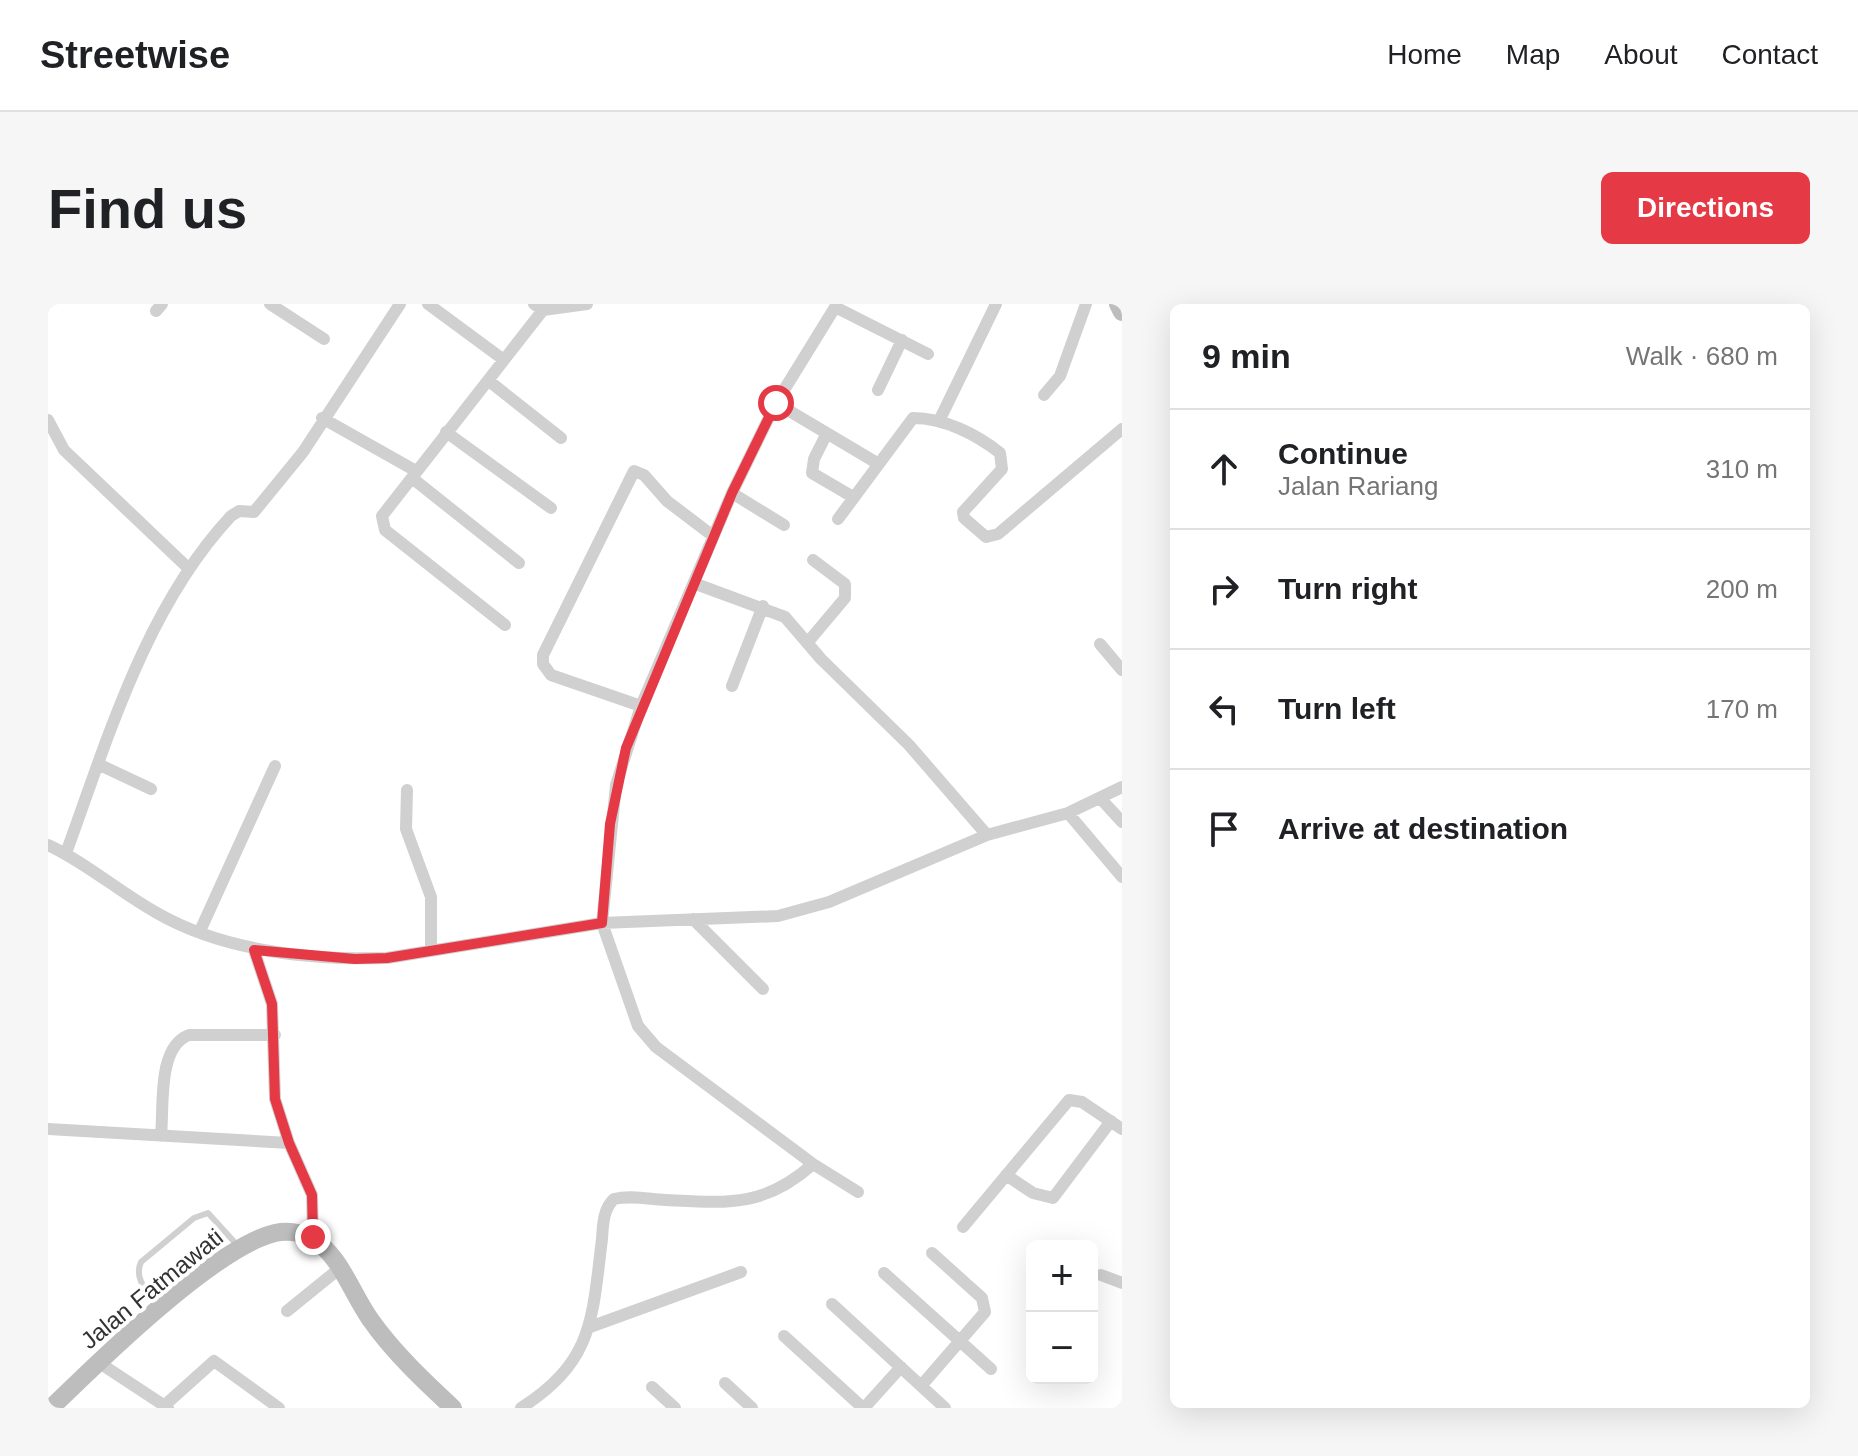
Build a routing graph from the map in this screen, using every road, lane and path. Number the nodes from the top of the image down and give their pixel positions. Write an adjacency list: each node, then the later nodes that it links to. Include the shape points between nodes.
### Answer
1 (270, 304): 11 (street)
2 (428, 304): 14 (street)
3 (587, 304): 9 (street)
4 (996, 304): 21 (street)
5 (1086, 304): 17 (street, via 1060,376)
6 (1118, 304): 10 (street)
7 (836, 305): 12 (street); 18 (street)
8 (394, 306): 19 (street)
9 (538, 307): 14 (street)
10 (1122, 312)
11 (324, 339)
12 (902, 340): 13 (street); 16 (street)
13 (928, 354)
14 (504, 360): 15 (street)
15 (489, 381): 23 (street); 25 (street)
16 (878, 390)
17 (1044, 395)
18 (776, 403): 24 (street); 28 (street)
19 (322, 418): 27 (street); 36 (street, via 268,498 254,512 231,516)
20 (48, 420): 36 (street, via 64,450)
21 (939, 421): 22 (street, via 1000,453 1002,469 963,512 986,537); 26 (street, via 913,418)
22 (1122, 429)
23 (446, 432): 27 (street); 30 (street)
24 (827, 433): 26 (street); 29 (street, via 812,473)
25 (561, 438)
26 (877, 463): 29 (street)
27 (414, 475): 35 (street); 39 (street, via 382,516 385,530)
28 (732, 493): 32 (street); 33 (street)
29 (853, 497): 31 (street)
30 (551, 508)
31 (838, 519)
32 (784, 525)
33 (713, 536): 37 (street); 44 (street, via 634,471 543,655 551,675)
34 (813, 560): 40 (street, via 847,590)
35 (519, 563)
36 (187, 567): 45 (street)
37 (696, 584): 38 (street); 44 (street)
38 (763, 606): 40 (street, via 785,617); 43 (street)
39 (505, 625)
40 (808, 642): 53 (street, via 909,745)
41 (1100, 644): 42 (street)
42 (1122, 670)
43 (732, 686)
44 (641, 706): 58 (street, via 616,785)
45 (98, 764): 48 (street); 55 (street)
46 (275, 766): 59 (street)
47 (1122, 787): 50 (street)
48 (151, 789)
49 (407, 790): 60 (street, via 406,829 431,897)
50 (1101, 799): 51 (street); 52 (street)
51 (1068, 813): 53 (street); 56 (street)
52 (1122, 822)
53 (987, 835): 57 (street, via 829,902 778,916)
54 (48, 845): 55 (street)
55 (66, 853): 59 (street, via 154,911)
56 (1122, 877)
57 (693, 919): 58 (street); 62 (street)
58 (602, 923): 60 (street); 69 (street, via 638,1026 656,1047)
59 (200, 931): 61 (street)
60 (431, 949): 61 (street, via 355,959)
61 (254, 950): 63 (street, via 272,1004)
62 (763, 989)
63 (275, 1035): 67 (street, via 180,1038 168,1057); 68 (street, via 275,1099)
64 (1111, 1121): 66 (street); 70 (street, via 1082,1102 1069,1100); 70 (street, via 1053,1198 1033,1193)
65 (48, 1129): 67 (street)
66 (1122, 1129)
67 (161, 1136): 68 (street)
68 (289, 1143): 73 (street, via 312,1195)
69 (813, 1164): 71 (street); 84 (street, via 777,1192 756,1198 614,1199 604,1218)
70 (1006, 1175): 72 (street)
71 (858, 1192)
72 (963, 1227)
73 (313, 1237): 74 (street, Jalan Fatmawati, via 276,1233); 76 (street)
74 (240, 1249): 82 (street, Jalan Fatmawati); 82 (lane, via 214,1217 202,1213 194,1218 137,1270)
75 (932, 1253): 86 (street, via 985,1306)
76 (340, 1268): 83 (street); 97 (street, via 386,1342)
77 (741, 1272): 84 (street)
78 (884, 1273): 86 (street)
79 (1101, 1275): 80 (street)
80 (1122, 1283)
81 (832, 1304): 88 (street)
82 (160, 1310): 87 (street, Jalan Fatmawati)
83 (287, 1311)
84 (590, 1327): 98 (street, via 562,1377)
85 (784, 1336): 101 (street)
86 (959, 1342): 89 (street); 91 (street)
87 (98, 1362): 94 (street); 95 (street, Jalan Fatmawati)
88 (901, 1367): 91 (street); 101 (street)
89 (991, 1369)
90 (725, 1383): 100 (street)
91 (921, 1386): 93 (street)
92 (652, 1387): 99 (street)
93 (936, 1405)
94 (167, 1407): 96 (street, via 214,1361)
95 (51, 1408)
96 (279, 1408)
97 (453, 1408)
98 (521, 1408)
99 (675, 1408)
100 (752, 1408)
101 (864, 1408)

